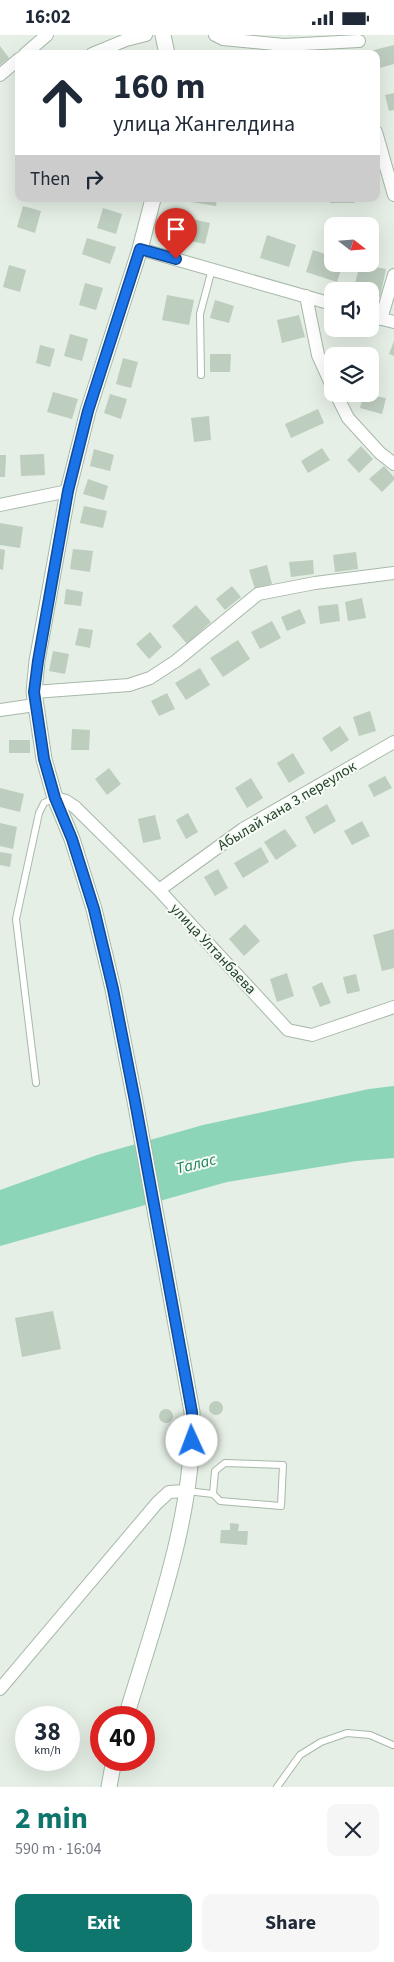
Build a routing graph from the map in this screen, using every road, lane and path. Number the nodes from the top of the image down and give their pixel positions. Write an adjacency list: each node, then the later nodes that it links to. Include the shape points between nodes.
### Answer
1 (47, 35): 6 (street)
2 (146, 35): 7 (street)
3 (163, 35): 8 (street)
4 (215, 35): 5 (street, via 223,39 284,45)
5 (361, 38): 9 (street)
6 (30, 50)
7 (102, 50)
8 (166, 50)
9 (356, 50)
10 (15, 62): 11 (street)
11 (0, 75)
12 (380, 146): 13 (street)
13 (394, 195)
14 (152, 202): 15 (street)
15 (140, 249): 16 (street); 27 (street, via 88,411)
16 (212, 269): 18 (street); 24 (lane, via 200,314)
17 (394, 275): 20 (street)
18 (306, 296): 19 (street); 23 (street, via 318,355)
19 (324, 302)
20 (379, 310)
21 (379, 318): 22 (street)
22 (394, 322)
23 (324, 368)
24 (201, 375)
25 (340, 402): 26 (street, via 348,418)
26 (394, 464)
27 (68, 491): 28 (street); 30 (street, via 38,661)
28 (0, 505)
29 (394, 573): 30 (street, via 258,594 176,661 150,678 129,685)
30 (35, 699): 31 (street); 33 (street, via 44,759)
31 (0, 710)
32 (394, 742): 34 (street, Абылай хана 3 переулок, via 243,829)
33 (55, 798): 34 (street, улица Ултанбаева, via 75,807); 36 (lane, via 44,803 39,813 16,919); 37 (street, via 94,909 135,1101 192,1412)
34 (159, 890): 35 (street, улица Ултанбаева, via 288,1030 312,1035)
35 (394, 1007)
36 (36, 1083)
37 (186, 1491): 38 (lane); 39 (street, via 169,1492 157,1503); 40 (street, via 167,1577)
38 (214, 1494): 38 (lane, via 220,1501 281,1506 283,1465 225,1463 215,1471)
39 (0, 1689)
40 (129, 1706)
41 (394, 1745): 44 (lane, via 370,1735 347,1733 321,1742 300,1755)
42 (112, 1771): 43 (street)
43 (109, 1787)
44 (277, 1787)

